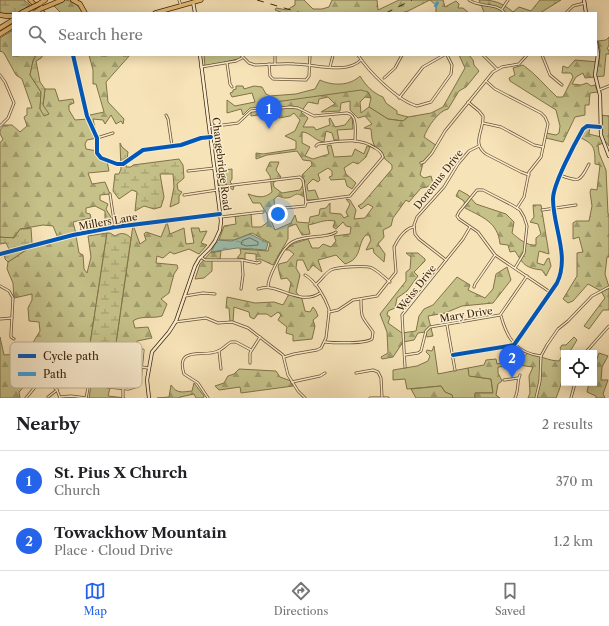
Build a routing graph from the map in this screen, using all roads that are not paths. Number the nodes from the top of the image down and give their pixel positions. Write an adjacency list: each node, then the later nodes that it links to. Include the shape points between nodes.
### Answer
1 (30, 0): 14 (main road)
2 (45, 0): 14 (highway)
3 (54, 0): 14 (highway)
4 (62, 0): 14 (highway)
5 (73, 0): 17 (highway)
6 (81, 0): 18 (highway)
7 (179, 0): 13 (street)
8 (201, 0): 12 (main road)
9 (469, 0): 15 (street, via 476,4)
10 (508, 0): 15 (street)
11 (585, 1): 22 (street); 23 (main road)
12 (194, 2): 13 (main road); 20 (main road)
13 (181, 6): 19 (main road)
14 (42, 8): 16 (highway, bridge)
15 (502, 9): 21 (street)
16 (27, 11)
17 (86, 12)
18 (87, 12)
19 (159, 12)
20 (195, 12)
21 (504, 12)
22 (567, 12)
23 (586, 12)
24 (0, 15): 25 (highway)
25 (12, 16)
26 (12, 21): 28 (highway)
27 (12, 27): 29 (highway)
28 (0, 28)
29 (0, 34)
30 (597, 48): 58 (main road, via 595,75)
31 (74, 56): 68 (street, via 87,116)
32 (200, 56): 49 (main road, Changebridge Road)
33 (275, 56): 47 (street)
34 (310, 56): 48 (street)
35 (333, 56): 50 (street)
36 (359, 56): 44 (street)
37 (401, 56): 53 (street, via 395,68)
38 (442, 56): 59 (street, via 423,67)
39 (448, 56): 59 (street, via 452,72 431,102 416,106)
40 (484, 56): 51 (street)
41 (526, 56): 51 (street, via 519,64)
42 (542, 56): 55 (street, via 550,75)
43 (243, 57): 45 (street); 46 (street, via 253,64)
44 (362, 60): 50 (street, via 349,67); 59 (street)
45 (227, 63): 49 (street); 57 (street)
46 (269, 64): 47 (street); 48 (street, via 272,79 296,80 307,79)
47 (275, 64): 48 (street)
48 (309, 65): 50 (street)
49 (202, 67): 64 (main road, Changebridge Road)
50 (330, 67)
51 (497, 69): 54 (street)
52 (0, 75): 63 (street, via 6,82 14,103 8,118)
53 (384, 78)
54 (486, 81): 60 (street); 73 (street, via 495,89 544,115 548,126)
55 (562, 85)
56 (609, 86): 58 (street)
57 (232, 87)
58 (599, 90): 65 (main road)
59 (399, 98)
60 (468, 102): 62 (street, via 481,112); 75 (street, via 445,131 432,153)
61 (166, 115): 70 (street)
62 (482, 123): 72 (street); 73 (street, via 501,127)
63 (0, 126)
64 (209, 126): 67 (main road, Changebridge Road); 69 (street, via 238,123 251,111 293,107 312,116 347,112 354,118)
65 (600, 127): 74 (main road, via 601,139); 80 (street, via 587,126 583,129)
66 (113, 133): 68 (street)
67 (211, 137): 70 (street); 77 (main road, Changebridge Road)
68 (97, 138): 70 (street, via 99,156 117,164 125,163 143,150)
69 (355, 141): 71 (street); 84 (street, via 376,148 383,157 350,196)
70 (172, 146)
71 (316, 146)
72 (479, 146): 79 (street, via 486,154); 94 (street, Doremus Drive, via 469,150 444,187 417,217)
73 (543, 147): 79 (street, via 539,161)
74 (609, 156)
75 (421, 163)
76 (589, 164): 80 (street, via 580,178 572,180)
77 (215, 168): 78 (street); 81 (main road, Changebridge Road)
78 (188, 171)
79 (529, 174): 87 (street, via 523,199)
80 (560, 175): 88 (street, via 553,196)
81 (217, 189): 83 (street); 84 (street, via 301,178); 91 (main road, Changebridge Road)
82 (110, 194): 93 (street)
83 (184, 195)
84 (306, 202): 86 (street, via 305,206)
85 (576, 205): 88 (street)
86 (285, 208)
87 (517, 208): 92 (street, via 483,190 477,190 458,214 459,220); 102 (street, via 527,226 524,253)
88 (554, 208): 89 (street); 113 (street, via 562,262 559,278)
89 (542, 210)
90 (263, 212): 91 (street, Millers Lane)
91 (220, 216): 93 (street, Millers Lane); 98 (main road, Changebridge Road, via 219,233)
92 (470, 226): 97 (street, via 481,235); 100 (street, Weiss Drive)
93 (115, 227): 96 (street, Millers Lane)
94 (414, 227): 100 (street, via 418,239); 105 (street, via 407,230 395,245 396,271)
95 (336, 232): 108 (street, via 332,235 300,238 290,243 277,262)
96 (0, 254)
97 (495, 254): 102 (street); 109 (street)
98 (201, 257): 99 (street, via 206,260); 116 (main road, Changebridge Road)
99 (242, 260): 101 (street); 111 (street)
100 (446, 260): 133 (street, Weiss Drive, via 402,315)
101 (260, 262)
102 (515, 268): 104 (street)
103 (305, 274): 106 (street)
104 (527, 276): 113 (street); 119 (street, Mary Drive)
105 (390, 282): 106 (street, via 373,268 366,266 334,269); 117 (street, via 377,296)
106 (315, 285): 114 (street)
107 (0, 286): 120 (street, via 13,296)
108 (268, 287): 112 (street); 114 (street, via 299,297 312,297)
109 (474, 287)
110 (609, 287): 135 (street, via 592,296 558,329)
111 (241, 289)
112 (258, 289)
113 (551, 292): 128 (street)
114 (320, 293): 118 (street)
115 (215, 294): 116 (street)
116 (185, 296): 122 (main road, Changebridge Road)
117 (361, 299): 118 (street); 127 (street, via 362,316 373,332 372,339 367,342)
118 (329, 312): 127 (street)
119 (501, 315): 123 (street, Mary Drive); 128 (street, via 506,332)
120 (12, 318): 121 (street); 126 (street, via 11,336)
121 (0, 319)
122 (175, 322): 125 (street, via 203,318 218,323 232,322 248,328); 141 (main road, Changebridge Road, via 153,350)
123 (447, 324): 133 (street, Mary Drive, via 428,328 421,350 418,353); 134 (street)
124 (609, 326): 131 (street)
125 (260, 337): 130 (street); 136 (street)
126 (14, 339)
127 (325, 342): 136 (street, via 318,350)
128 (514, 345): 134 (street); 135 (street)
129 (143, 350): 137 (street)
130 (252, 350): 132 (street, via 231,342); 138 (street)
131 (588, 350)
132 (219, 351): 142 (street); 164 (street, via 189,355 182,361 184,375 198,382)
133 (404, 355): 140 (street, Weiss Drive)
134 (453, 355): 143 (street)
135 (541, 356): 169 (street)
136 (284, 357): 149 (street)
137 (142, 358)
138 (250, 363)
139 (142, 367): 141 (street)
140 (405, 367)
141 (148, 368): 163 (main road, Changebridge Road)
142 (221, 369)
143 (456, 370)
144 (326, 373): 149 (street)
145 (356, 373): 159 (street, via 378,371)
146 (520, 375): 147 (street)
147 (518, 378): 148 (street); 168 (street)
148 (504, 380)
149 (292, 382): 165 (street)
150 (574, 386): 170 (street)
151 (36, 388): 160 (street)
152 (88, 388): 161 (street)
153 (116, 388): 155 (street)
154 (135, 388): 155 (street)
155 (123, 389): 162 (street)
156 (57, 390): 157 (street); 158 (street)
157 (48, 396)
158 (60, 397): 161 (street)
159 (382, 397): 166 (street); 167 (street)
160 (26, 398)
161 (86, 398)
162 (124, 398)
163 (149, 398)
164 (208, 398)
165 (304, 398)
166 (370, 398)
167 (388, 398)
168 (515, 398)
169 (536, 398)
170 (571, 398)

